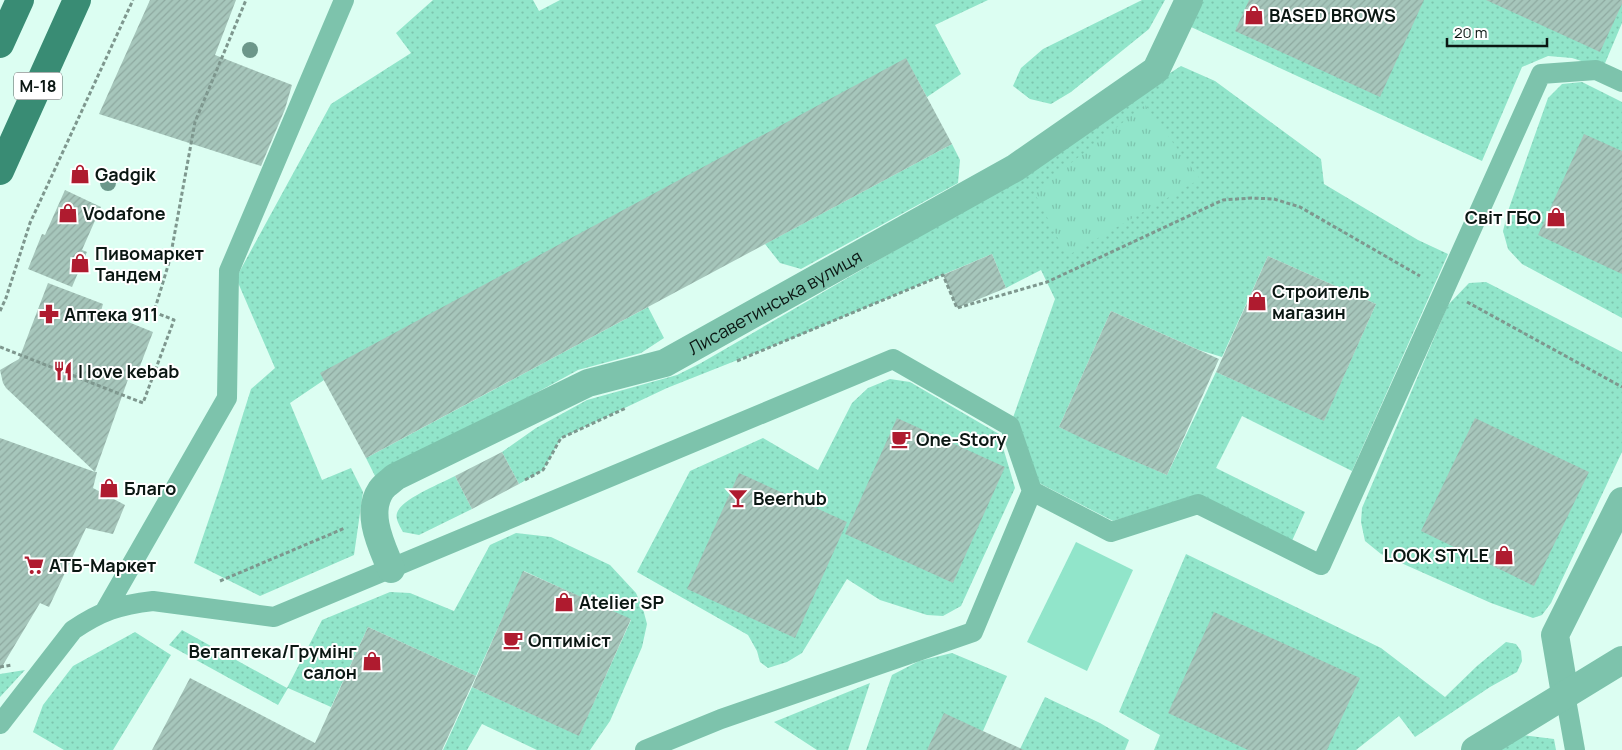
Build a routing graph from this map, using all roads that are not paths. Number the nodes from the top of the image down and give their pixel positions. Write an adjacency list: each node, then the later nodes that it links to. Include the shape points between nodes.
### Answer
1 (20, 0): 5 (main road)
2 (77, 0): 7 (main road, М-18)
3 (344, 0): 11 (lane, via 229,271 227,398)
4 (1189, 0): 10 (street, Лисаветинська вулиця, via 1156,70 1015,168 666,363 588,383 395,477 380,490 374,510 376,531)
5 (0, 44)
6 (1622, 82): 8 (lane, via 1596,70 1541,74 1321,565 1198,504 1111,532)
7 (0, 171)
8 (1032, 491): 10 (lane, via 1010,426 893,359); 15 (lane, via 973,632 721,719)
9 (1622, 501): 13 (street, via 1554,635)
10 (391, 569): 11 (lane, via 274,617 153,601)
11 (105, 611): 14 (lane, via 73,630)
12 (1622, 660): 13 (street)
13 (1564, 694): 16 (street); 17 (lane)
14 (0, 724)
15 (645, 750)
16 (1475, 750)
17 (1575, 750)

